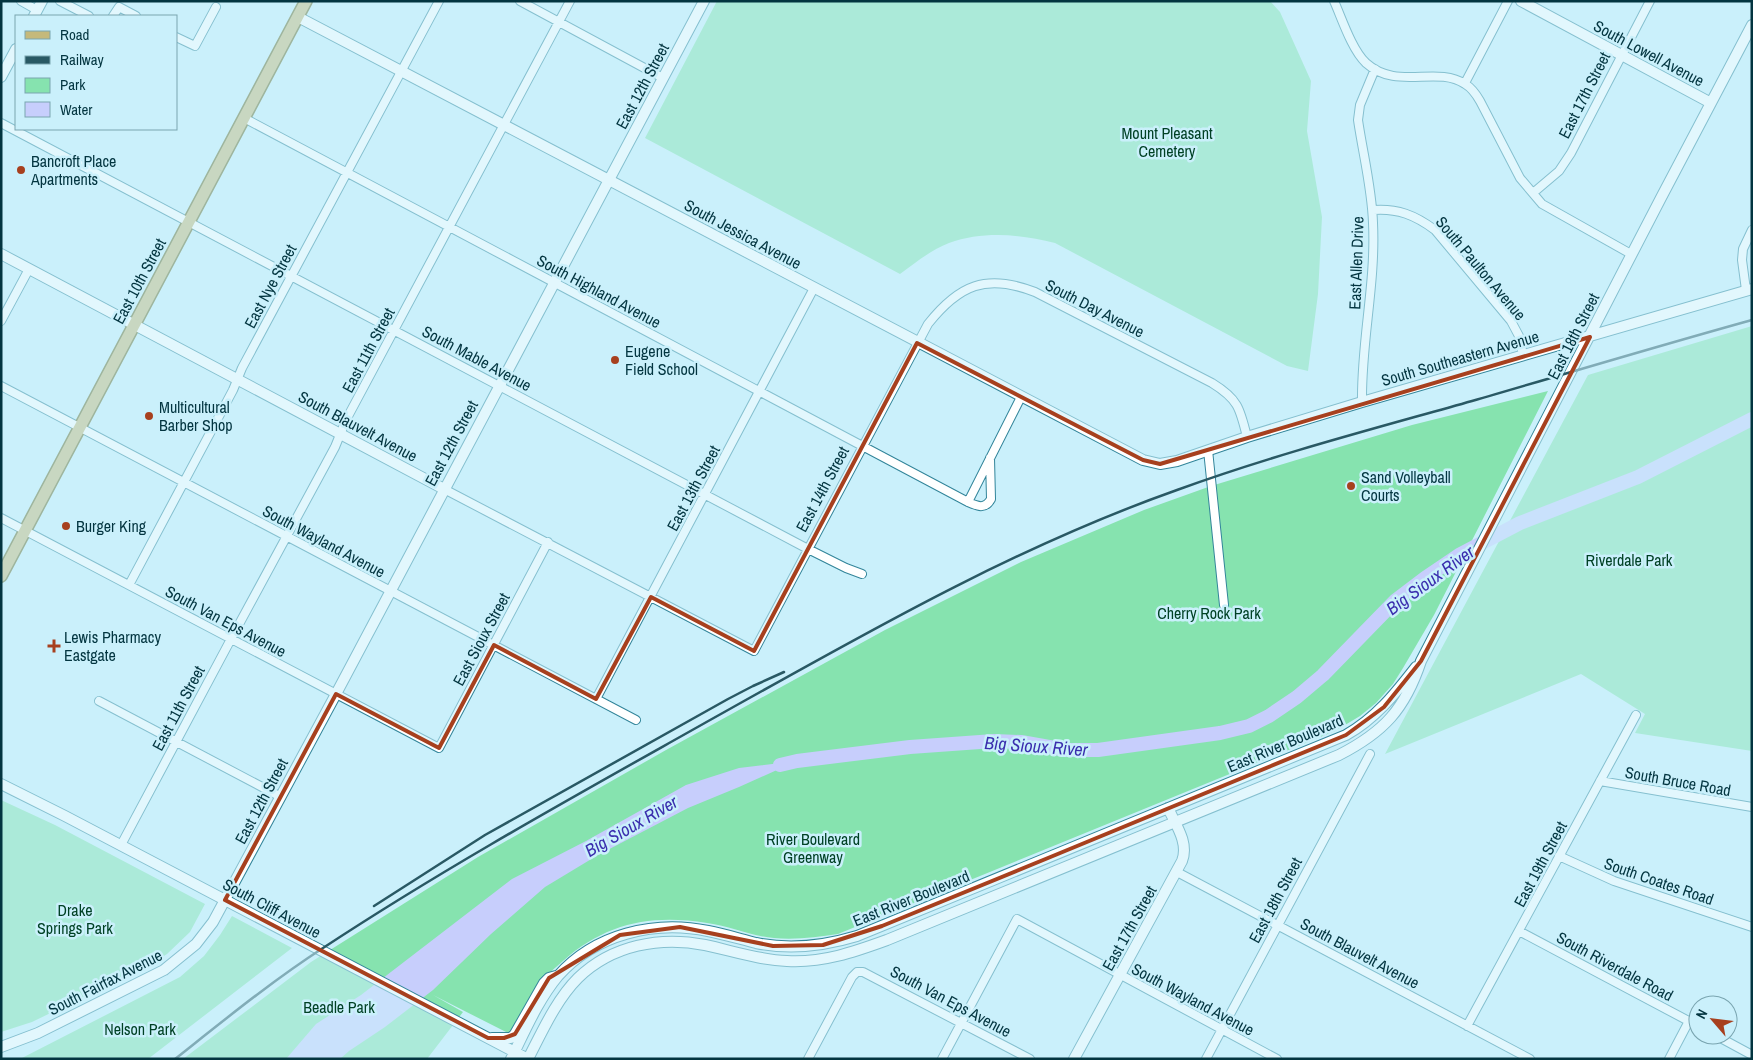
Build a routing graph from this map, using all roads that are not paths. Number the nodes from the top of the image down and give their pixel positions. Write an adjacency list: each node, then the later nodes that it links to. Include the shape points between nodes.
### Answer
1 (21, 1): 13 (street)
2 (60, 1): 14 (street)
3 (306, 1): 17 (main road, East 10th Street)
4 (439, 1): 24 (street, East Nye Street)
5 (520, 1): 18 (street)
6 (570, 1): 18 (street, East 11th Street)
7 (704, 1): 26 (street, East 12th Street)
8 (1334, 1): 23 (street, via 1358,52)
9 (1508, 1): 27 (street)
10 (1521, 1): 22 (street, South Lowell Avenue)
11 (1650, 1): 22 (street, East 17th Street)
12 (216, 7): 20 (street, via 195,46)
13 (38, 9)
14 (87, 15)
15 (114, 15): 16 (street, via 119,8)
16 (134, 15)
17 (298, 17): 24 (street, South Jessica Avenue); 29 (main road, East 10th Street)
18 (558, 22): 26 (street); 31 (street, East 11th Street)
19 (1752, 25): 28 (street, East 18th Street)
20 (178, 38)
21 (15, 51): 25 (street)
22 (1622, 55): 28 (street, South Lowell Avenue); 34 (street, East 17th Street, via 1572,153 1559,171)
23 (1375, 69): 27 (street, via 1386,75 1449,77); 35 (street, East Allen Drive, via 1360,105 1358,120)
24 (401, 70): 31 (street, South Jessica Avenue); 32 (street, East Nye Street)
25 (1, 77)
26 (663, 78): 33 (street, East 12th Street)
27 (1464, 83): 34 (street, via 1480,101 1520,178)
28 (1711, 103): 40 (street, East 18th Street)
29 (244, 118): 32 (street, South Highland Avenue); 36 (main road, East 10th Street)
30 (1, 123): 36 (street, South Mable Avenue)
31 (504, 125): 33 (street, South Jessica Avenue); 37 (street, East 11th Street)
32 (346, 173): 37 (street, South Highland Avenue); 42 (street, East Nye Street)
33 (608, 180): 43 (street, East 12th Street); 44 (street, South Jessica Avenue)
34 (1533, 193): 40 (street, via 1554,212)
35 (1372, 210): 51 (street, South Paulton Avenue, via 1403,212 1435,230 1511,321); 57 (street, East Allen Drive, via 1370,301)
36 (189, 222): 42 (street, South Mable Avenue); 47 (main road, East 10th Street)
37 (449, 228): 43 (street, South Highland Avenue); 48 (street, East 11th Street)
38 (1752, 230): 45 (street, via 1743,249 1742,260)
39 (1, 254): 41 (street, South Blauvelt Avenue)
40 (1630, 254): 49 (street, East 18th Street)
41 (29, 269): 46 (street); 47 (street, South Blauvelt Avenue)
42 (292, 275): 48 (street, South Mable Avenue); 52 (street, East Nye Street)
43 (554, 283): 53 (street, East 12th Street); 55 (street, South Highland Avenue)
44 (814, 288): 50 (street, South Jessica Avenue); 55 (street, East 13th Street)
45 (1749, 290): 49 (street, South Southeastern Avenue)
46 (1, 321)
47 (134, 325): 52 (street, South Blauvelt Avenue); 58 (main road, East 10th Street)
48 (394, 330): 53 (street, South Mable Avenue); 59 (street, East 11th Street)
49 (1590, 337): 51 (street, South Southeastern Avenue); 83 (street, East 18th Street)
50 (917, 343): 56 (street, South Jessica Avenue); 60 (street, South Day Avenue, via 942,306 955,295 985,284 1021,287 1226,391 1240,410); 61 (street, East 14th Street)
51 (1524, 355): 57 (street, South Southeastern Avenue)
52 (237, 379): 59 (street, South Blauvelt Avenue); 65 (street, East Nye Street)
53 (500, 385): 66 (street, East 12th Street); 67 (street, South Mable Avenue)
54 (1, 386): 58 (street, South Wayland Avenue)
55 (759, 390): 61 (street, South Highland Avenue); 67 (street, East 13th Street)
56 (1021, 397): 63 (street); 64 (street, South Jessica Avenue, via 1143,460 1160,464)
57 (1362, 402): 60 (street, South Southeastern Avenue)
58 (81, 428): 65 (street, South Wayland Avenue); 70 (main road, East 10th Street)
59 (341, 434): 66 (street, South Blauvelt Avenue); 71 (street, East 11th Street)
60 (1247, 437): 62 (street, South Southeastern Avenue)
61 (862, 446): 68 (street, South Highland Avenue); 73 (street, East 14th Street)
62 (1208, 450): 64 (street, South Southeastern Avenue); 79 (street)
63 (990, 458): 68 (street); 68 (street, via 991,499 983,506)
64 (1177, 461)
65 (183, 483): 71 (street, South Wayland Avenue); 76 (street, East Nye Street)
66 (444, 489): 72 (street, South Blauvelt Avenue); 77 (street, East 12th Street)
67 (706, 494): 73 (street, South Mable Avenue); 78 (street, East 13th Street)
68 (968, 502)
69 (1, 518): 70 (street, South Van Eps Avenue)
70 (26, 531): 75 (main road, East 10th Street); 76 (street, South Van Eps Avenue)
71 (287, 537): 77 (street, South Wayland Avenue); 80 (street, East 11th Street)
72 (548, 542): 78 (street, South Blauvelt Avenue); 81 (street, East Sioux Street)
73 (808, 549): 74 (street, South Mable Avenue); 82 (street, East 14th Street)
74 (862, 574)
75 (1, 576)
76 (129, 585): 80 (street, South Van Eps Avenue)
77 (390, 591): 81 (street, South Wayland Avenue); 84 (street, East 12th Street)
78 (651, 597): 82 (street, South Blauvelt Avenue); 85 (street, East 13th Street)
79 (1224, 606)
80 (230, 639): 84 (street, South Van Eps Avenue); 89 (street, East 11th Street)
81 (494, 645): 85 (street, South Wayland Avenue); 90 (street, East Sioux Street)
82 (754, 650)
83 (1422, 661): 96 (street, East River Boulevard, via 1384,707 1346,735); 97 (street, East River Boulevard, via 1400,707 1362,742 1339,755)
84 (336, 694): 90 (street, South Van Eps Avenue); 94 (street, East 12th Street)
85 (596, 699): 88 (street, South Wayland Avenue)
86 (99, 700): 89 (street)
87 (1636, 715): 92 (street, East 19th Street)
88 (636, 720)
89 (176, 742): 94 (street); 98 (street, East 11th Street)
90 (439, 748)
91 (1370, 754): 102 (street, East 18th Street)
92 (1600, 781): 95 (street, South Bruce Road); 99 (street, East 19th Street)
93 (1, 784): 98 (street, South Cliff Avenue)
94 (281, 797): 101 (street, East 12th Street)
95 (1752, 807)
96 (1168, 808): 97 (street, East 17th Street); 105 (street, East River Boulevard, via 839,941 808,946 774,946 694,928 648,928 606,941)
97 (1175, 823): 100 (street, East 17th Street, via 1185,848); 118 (street, East River Boulevard, via 843,956 809,961 772,960 679,941 624,949 599,962 571,986)
98 (121, 845): 101 (street, South Cliff Avenue)
99 (1559, 856): 103 (street, South Coates Road, via 1614,881); 104 (street, East 19th Street)
100 (1177, 872): 102 (street, South Blauvelt Avenue); 107 (street, East 17th Street)
101 (225, 900): 113 (street, South Cliff Avenue); 115 (street, South Fairfax Avenue, via 196,944 164,970 38,1033)
102 (1278, 926): 111 (street, South Blauvelt Avenue); 112 (street, East 18th Street)
103 (1752, 927)
104 (1519, 931): 108 (street, South Riverdale Road); 111 (street, East 19th Street)
105 (576, 959): 106 (street, East River Boulevard); 118 (street, via 528,1039 524,1050)
106 (559, 975): 113 (street, via 544,983 513,1036); 117 (street, East River Boulevard, via 541,1001)
107 (1120, 975): 109 (street, South Wayland Avenue, via 1017,919); 112 (street, South Wayland Avenue); 122 (street, East 17th Street)
108 (1688, 1020)
109 (962, 1022): 119 (street, South Van Eps Avenue, via 872,974 857,972); 120 (street); 121 (street, South Van Eps Avenue)
110 (1688, 1025): 126 (street)
111 (1467, 1026): 125 (street, South Blauvelt Avenue)
112 (1222, 1030): 123 (street, East 18th Street); 124 (street, South Wayland Avenue)
113 (488, 1038): 117 (street, South Cliff Avenue)
114 (1734, 1045): 116 (street)
115 (1, 1047)
116 (1752, 1055)
117 (514, 1056): 118 (street, South Cliff Avenue)
118 (528, 1059)
119 (808, 1059)
120 (942, 1059)
121 (1030, 1059)
122 (1074, 1059)
123 (1206, 1059)
124 (1277, 1059)
125 (1530, 1059)
126 (1670, 1059)

